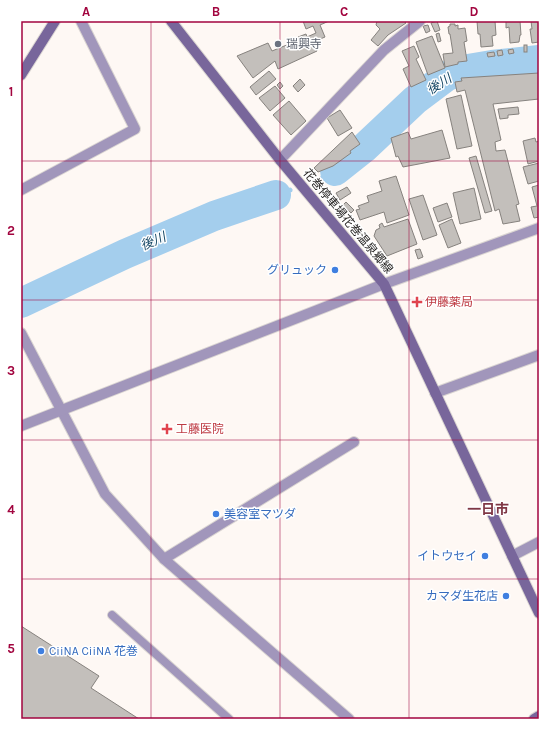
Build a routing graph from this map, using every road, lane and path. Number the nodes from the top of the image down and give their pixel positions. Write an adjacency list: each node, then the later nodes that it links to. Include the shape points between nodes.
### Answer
1 (55, 21): 5 (main road)
2 (81, 21): 7 (street, via 135,129)
3 (171, 21): 6 (main road, 花巻停車場花巻温泉郷線)
4 (420, 21): 6 (street, via 384,50)
5 (21, 75)
6 (280, 160): 9 (main road, 花巻停車場花巻温泉郷線)
7 (21, 190)
8 (539, 228): 9 (street)
9 (384, 284): 12 (main road, 花巻停車場花巻温泉郷線); 13 (street)
10 (21, 333): 13 (street)
11 (539, 355): 12 (street)
12 (435, 393): 17 (main road, 花巻停車場花巻温泉郷線)
13 (62, 411): 14 (street); 18 (street, via 105,494)
14 (21, 426)
15 (354, 442): 18 (street)
16 (539, 542): 17 (street)
17 (512, 556): 19 (main road, 花巻停車場花巻温泉郷線)
18 (164, 560): 23 (street)
19 (539, 612)
20 (112, 615): 22 (lane)
21 (539, 716): 24 (main road)
22 (229, 719)
23 (349, 719)
24 (534, 719)

